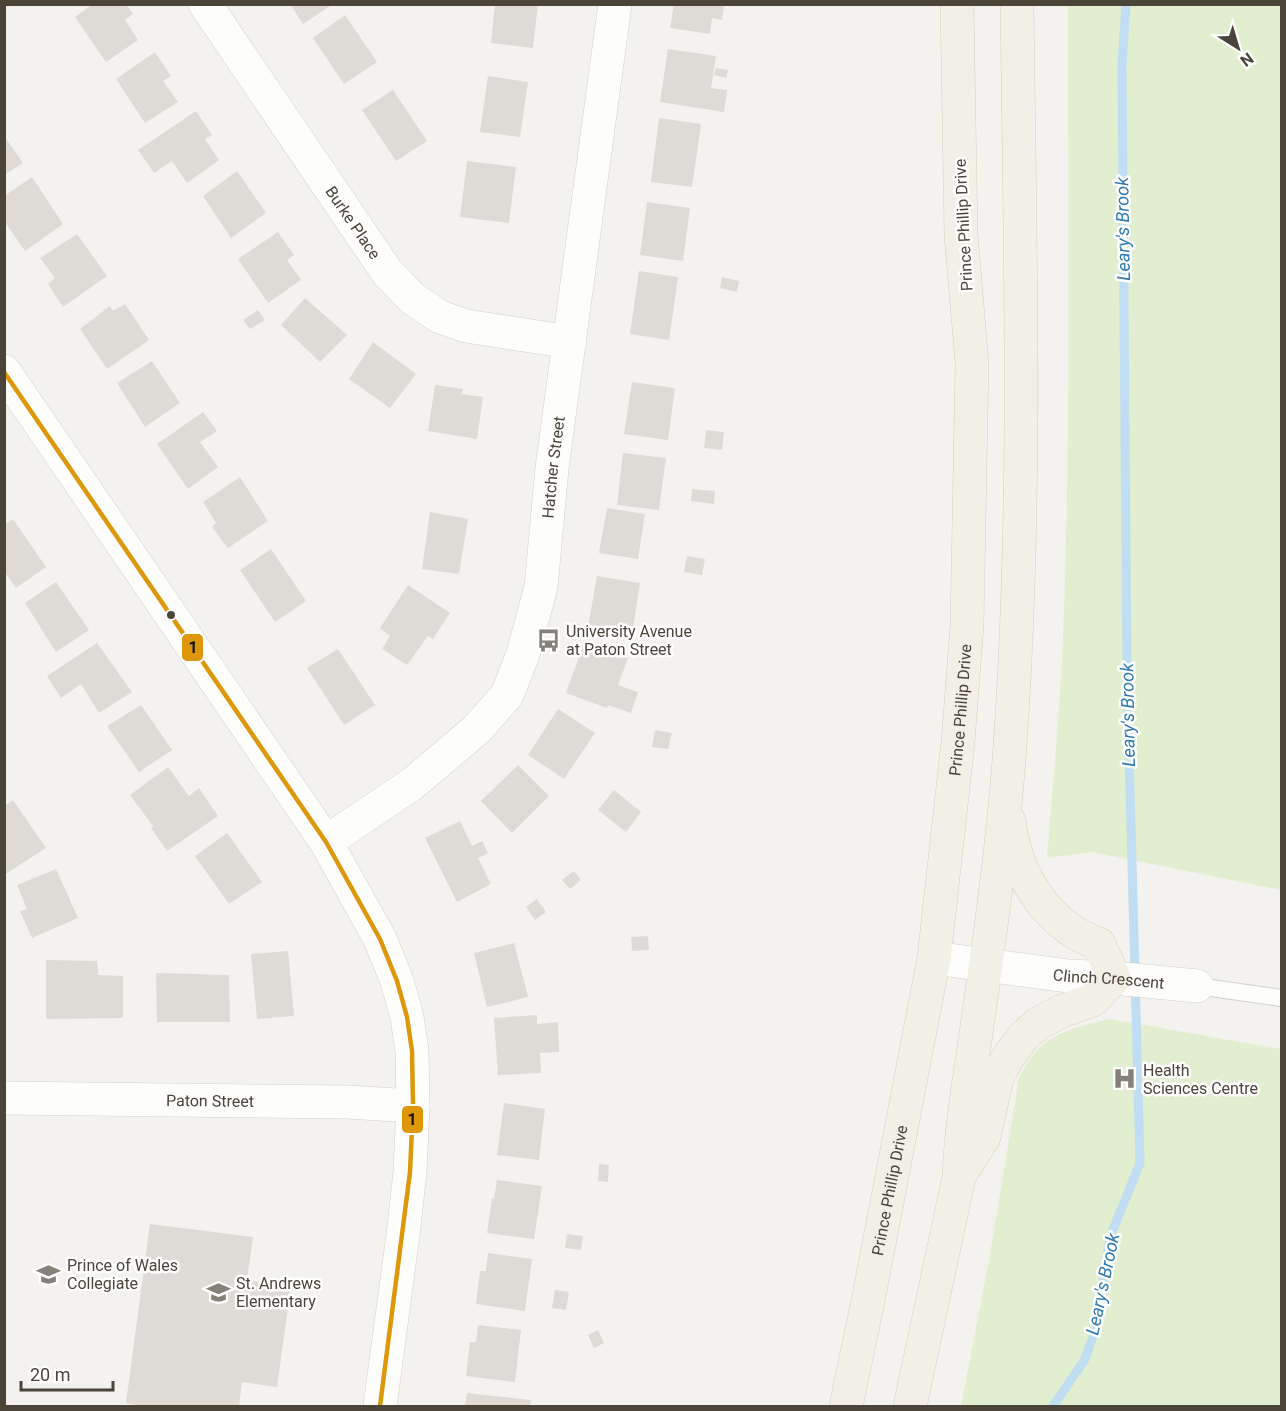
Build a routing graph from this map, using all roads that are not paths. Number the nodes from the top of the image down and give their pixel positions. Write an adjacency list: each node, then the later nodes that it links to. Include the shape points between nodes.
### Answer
1 (205, 4): 5 (street, Burke Place, via 387,272 412,298 440,317 466,326)
2 (615, 4): 5 (street, Hatcher Street)
3 (957, 4): 9 (main road, Prince Phillip Drive, via 961,235 972,363 967,626)
4 (1017, 4): 7 (main road, via 1020,546)
5 (570, 342): 8 (street, Hatcher Street, via 540,587 523,654 507,694 476,730 444,758)
6 (4, 371): 8 (street)
7 (1006, 792): 10 (main road); 11 (main road, via 1011,832 1024,876 1037,898 1069,930 1098,944)
8 (326, 842): 15 (street, via 380,939 397,981 412,1051)
9 (933, 958): 10 (street, Clinch Crescent); 18 (main road, Prince Phillip Drive)
10 (986, 965): 11 (street, Clinch Crescent); 16 (main road, via 960,1139)
11 (1114, 978): 12 (street, Clinch Crescent); 16 (main road, via 1093,1000 1039,1023 1023,1037 997,1079 984,1137)
12 (1197, 986): 13 (lane, Clinch Crescent)
13 (1281, 998)
14 (4, 1098): 15 (street, Paton Street)
15 (413, 1106): 17 (street, via 404,1235)
16 (959, 1177): 19 (main road)
17 (380, 1407)
18 (846, 1407)
19 (910, 1407)

